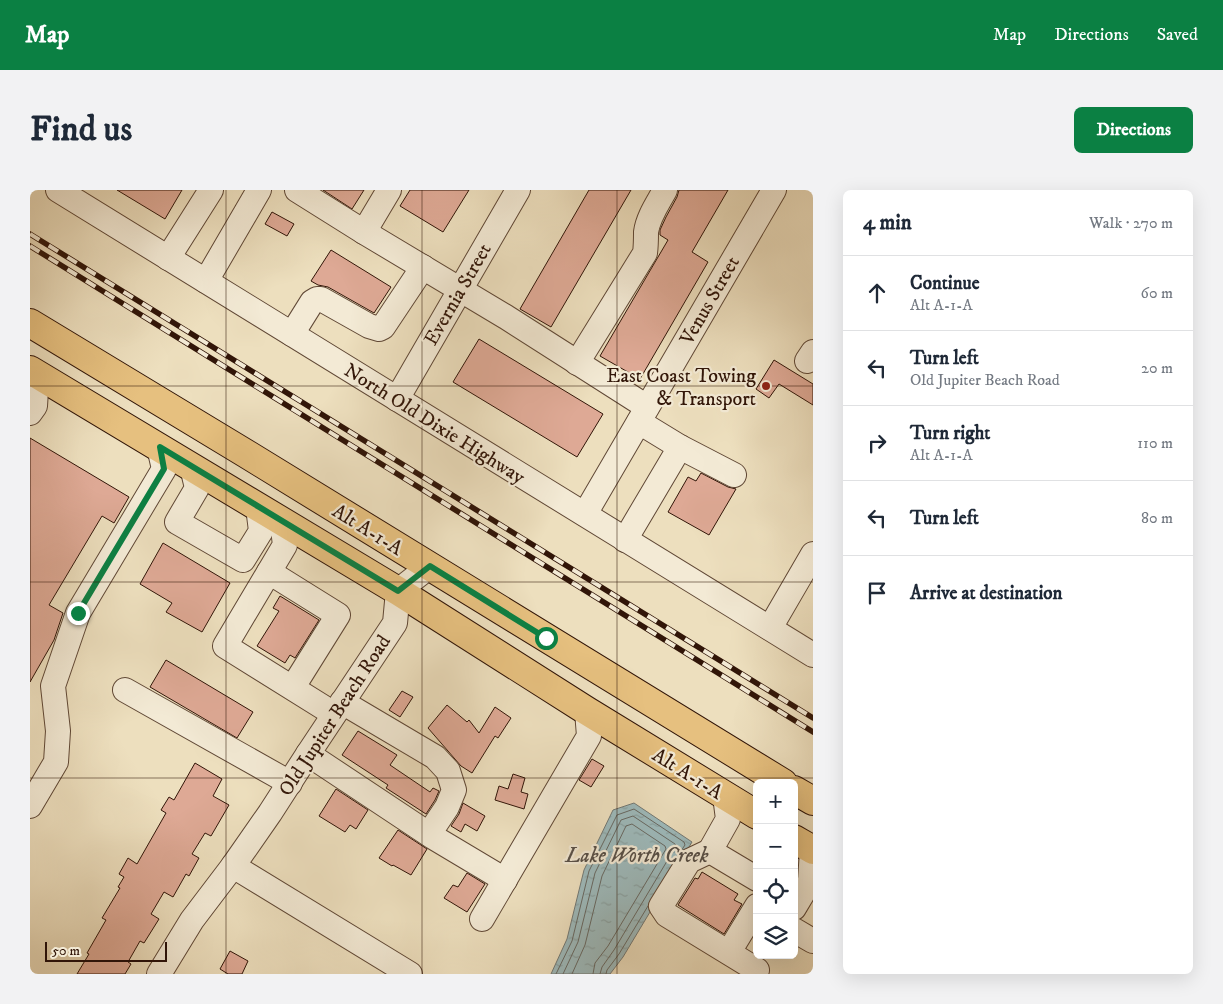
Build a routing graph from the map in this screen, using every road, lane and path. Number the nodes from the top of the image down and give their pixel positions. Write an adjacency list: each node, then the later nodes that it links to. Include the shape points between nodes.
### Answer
1 (58, 190): 10 (street, North Old Dixie Highway)
2 (211, 190): 10 (street)
3 (259, 190): 12 (street)
4 (298, 190): 9 (street)
5 (390, 190): 9 (street)
6 (518, 190): 13 (street, Evernia Street)
7 (665, 190): 16 (street, via 650,218 645,253)
8 (774, 190): 20 (street, Venus Street)
9 (364, 232): 11 (street)
10 (168, 258): 12 (street, North Old Dixie Highway)
11 (423, 267): 13 (street); 15 (street, via 383,327 369,326 317,299)
12 (206, 281): 15 (street, North Old Dixie Highway)
13 (460, 290): 16 (street); 18 (street, Evernia Street)
14 (30, 323): 21 (main road, Alt A-1-A)
15 (292, 334): 18 (street, North Old Dixie Highway)
16 (577, 363): 20 (street)
17 (33, 372): 19 (street, via 35,406); 21 (main road, via 97,384 189,439); 22 (main road, Alt A-1-A)
18 (397, 399): 27 (street, North Old Dixie Highway)
19 (30, 413)
20 (643, 415): 23 (street); 27 (street, Venus Street)
21 (228, 443): 31 (main road, Alt A-1-A)
22 (160, 447): 24 (main road, Alt A-1-A); 46 (street, via 164,469 78,613 53,686 58,731 56,762)
23 (680, 447): 25 (street); 29 (street)
24 (192, 467): 26 (main road, Alt A-1-A); 26 (street, via 197,488 177,522 243,560 261,531)
25 (734, 475)
26 (258, 507): 28 (main road, Alt A-1-A)
27 (584, 514): 29 (street, North Old Dixie Highway)
28 (282, 521): 32 (street, via 286,545); 33 (main road, Alt A-1-A)
29 (625, 540): 34 (street, North Old Dixie Highway)
30 (813, 554): 34 (street)
31 (430, 566): 33 (street); 41 (main road, Alt A-1-A)
32 (269, 572): 36 (street, via 225,646); 36 (street, via 338,615)
33 (398, 591): 38 (street, Old Jupiter Beach Road, via 395,623); 39 (main road, Alt A-1-A)
34 (770, 628): 35 (street, North Old Dixie Highway)
35 (813, 655)
36 (293, 687): 38 (street)
37 (125, 690): 42 (street)
38 (338, 708): 40 (street, Old Jupiter Beach Road); 48 (street, via 435,757 448,771 454,790)
39 (587, 711): 44 (main road, Alt A-1-A); 53 (street, via 589,736)
40 (308, 754): 42 (street, Old Jupiter Beach Road); 48 (street)
41 (776, 779)
42 (290, 783): 51 (street, Old Jupiter Beach Road)
43 (798, 793): 45 (main road)
44 (725, 796): 47 (main road, Alt A-1-A); 50 (street, via 728,819)
45 (813, 802)
46 (30, 806)
47 (753, 814)
48 (429, 834): 53 (street)
49 (808, 847): 54 (street, via 810,881)
50 (710, 851): 52 (street); 59 (street, via 689,861 661,906 666,915)
51 (233, 866): 61 (street, Old Jupiter Beach Road, via 192,920); 62 (street)
52 (753, 877)
53 (505, 880): 56 (street)
54 (798, 901)
55 (753, 913): 59 (street)
56 (482, 919)
57 (798, 932): 58 (street)
58 (813, 941)
59 (729, 952): 60 (street)
60 (759, 967)
61 (159, 974)
62 (410, 974)

